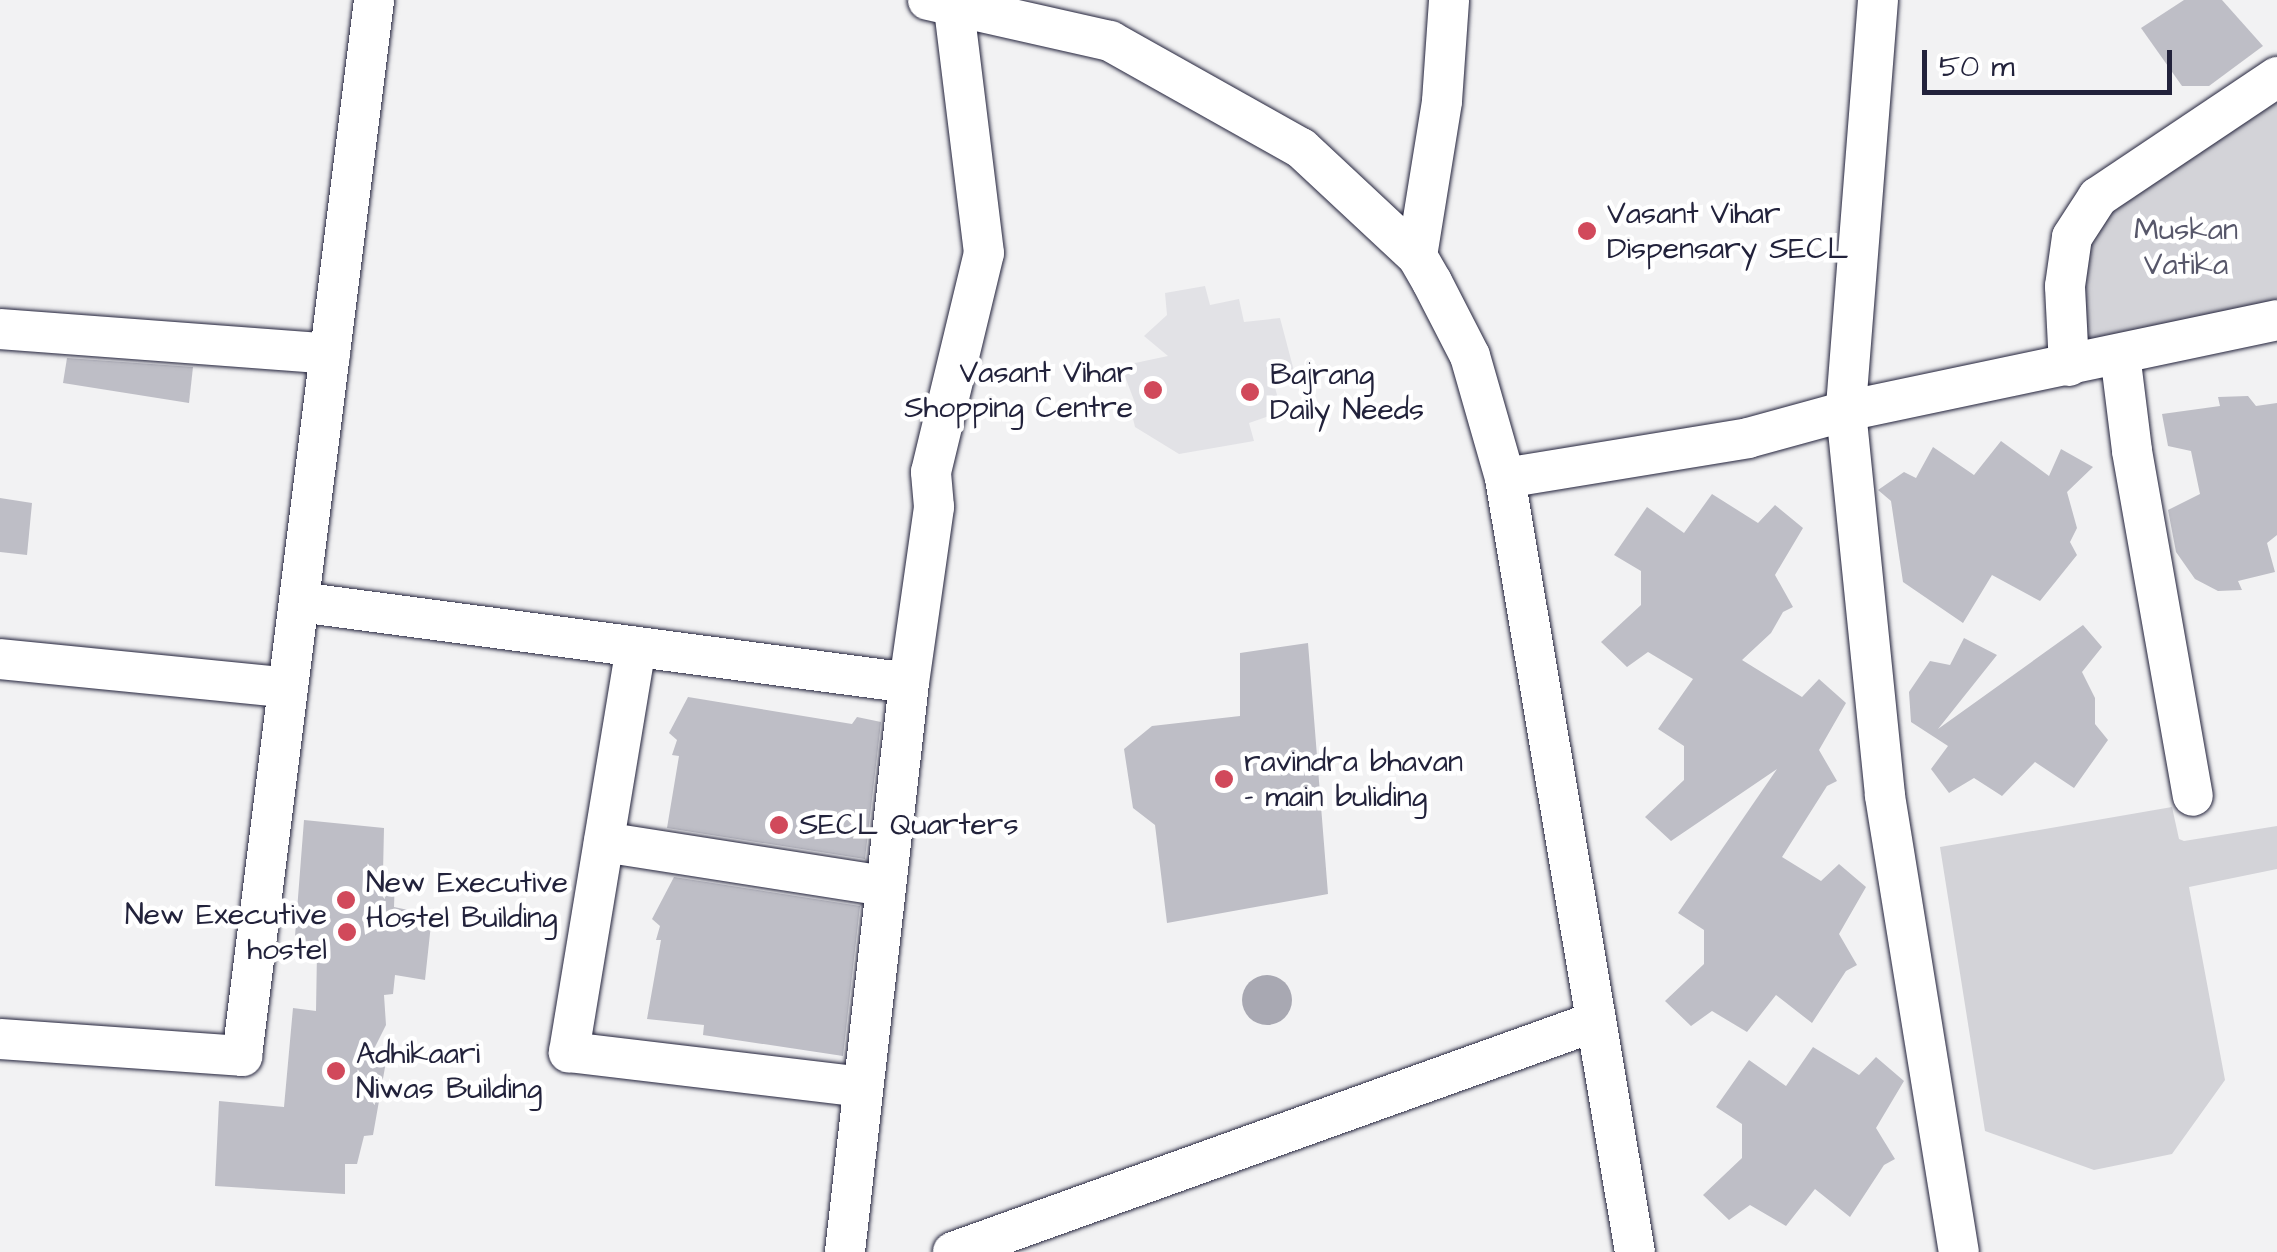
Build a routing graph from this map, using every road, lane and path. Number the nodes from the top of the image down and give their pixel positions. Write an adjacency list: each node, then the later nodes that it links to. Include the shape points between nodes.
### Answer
1 (374, 0): 9 (street)
2 (1449, 0): 6 (street, via 1442,101)
3 (1878, 0): 12 (street)
4 (945, 2): 6 (street, via 1110,41 1301,148); 17 (street, via 984,253 931,472 934,507)
5 (2277, 77): 11 (street, via 2098,197 2072,237 2065,286)
6 (1417, 256): 13 (street, via 1470,356)
7 (2277, 320): 10 (street)
8 (0, 330): 9 (street)
9 (330, 354): 14 (street)
10 (2120, 354): 11 (street); 19 (street)
11 (2069, 366): 12 (street)
12 (1846, 411): 13 (street, via 1748,438); 28 (street, via 1884,796)
13 (1505, 478): 22 (street)
14 (299, 602): 15 (street); 18 (street)
15 (636, 647): 17 (street); 20 (street)
16 (0, 659): 18 (street)
17 (909, 684): 21 (street)
18 (288, 688): 23 (street, via 242,1056)
19 (2193, 796)
20 (604, 842): 21 (street); 24 (street, via 569,1052)
21 (886, 886): 24 (street)
22 (1594, 1022): 26 (street); 27 (street)
23 (0, 1039)
24 (864, 1087): 25 (street)
25 (845, 1252)
26 (953, 1252)
27 (1635, 1252)
28 (1958, 1252)

